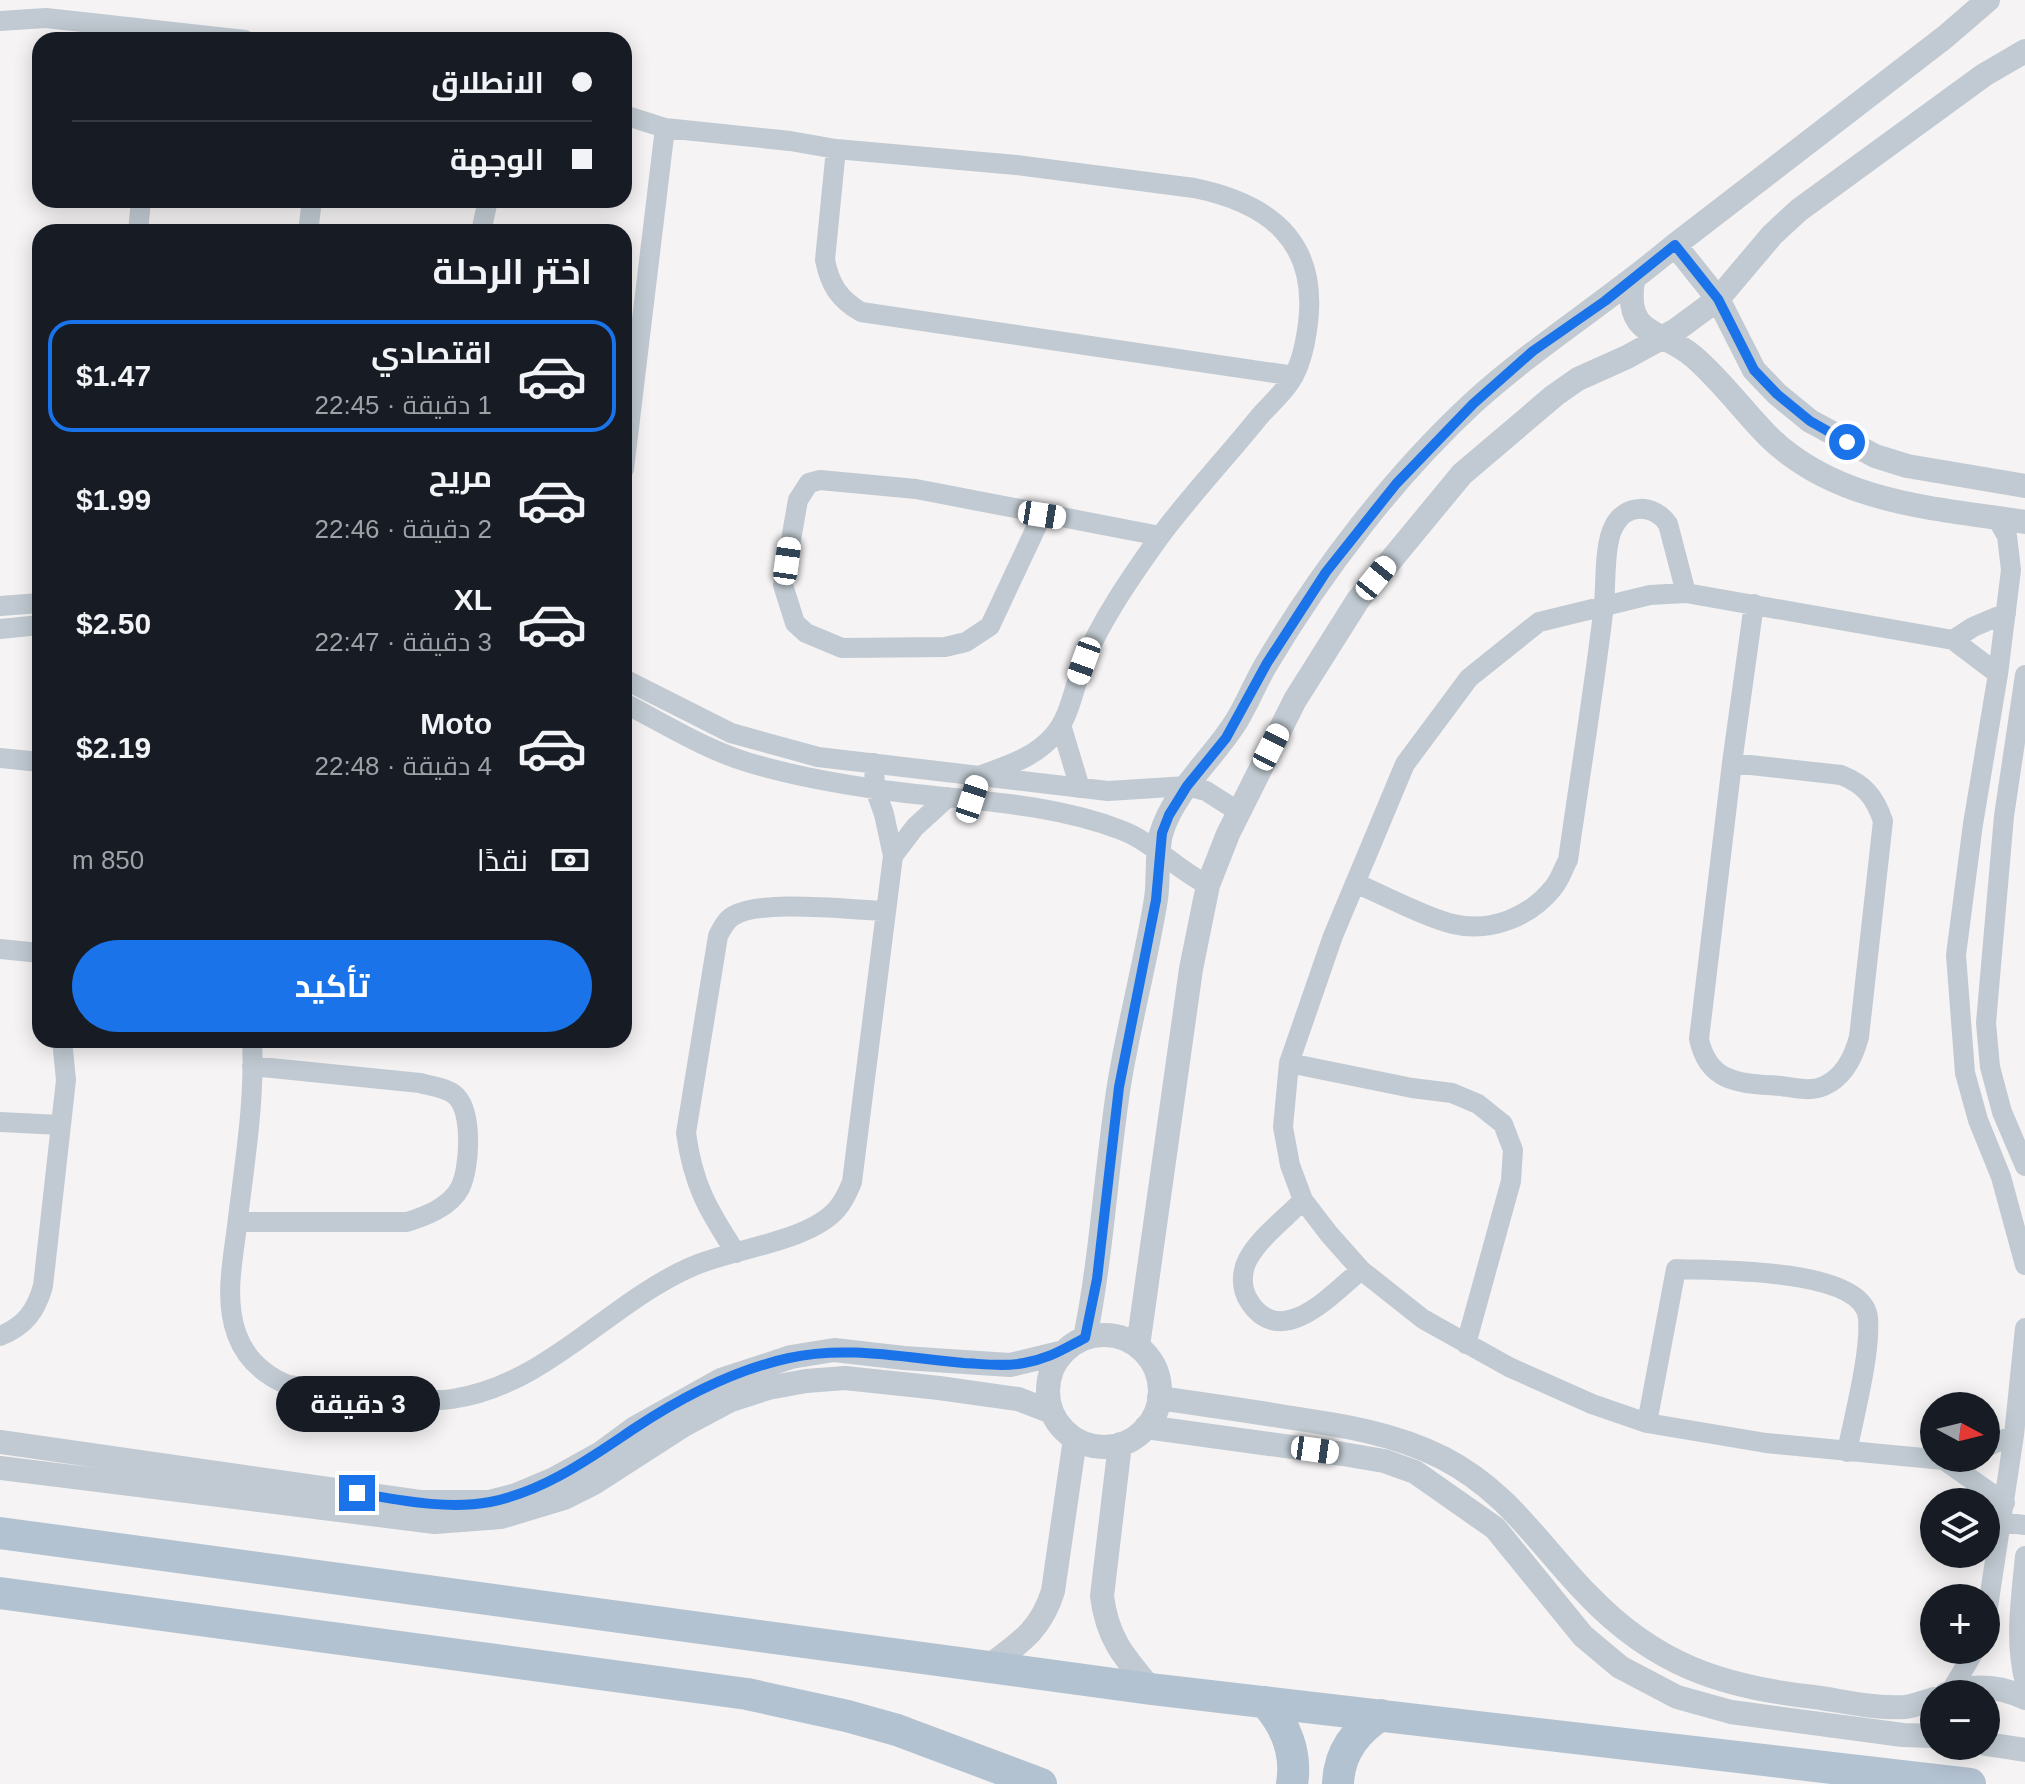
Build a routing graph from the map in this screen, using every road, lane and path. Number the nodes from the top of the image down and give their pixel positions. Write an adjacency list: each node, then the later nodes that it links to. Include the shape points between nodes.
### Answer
1 (1988, 0): 8 (street)
2 (0, 21): 3 (street, via 46,18)
3 (129, 32)
4 (2025, 51): 10 (street, via 1799,210)
5 (632, 118): 6 (street)
6 (665, 128): 7 (street); 13 (street)
7 (836, 149): 12 (street, via 825,260 835,291 861,312); 12 (street, via 1194,188 1255,207 1290,236 1312,297)
8 (1675, 245): 9 (street); 10 (street)
9 (1633, 281): 11 (street, via 1634,316); 40 (street, via 1533,351 1396,484 1326,572 1226,738)
10 (1718, 299): 11 (street); 14 (street, via 1754,370 1810,421 1875,456 1907,466)
11 (1660, 339): 16 (street, via 1688,352 1771,439 1825,478 1880,499); 46 (street, via 1578,379 1462,474 1358,600 1295,700)
12 (1294, 376): 18 (street)
13 (632, 402)
14 (2025, 486)
15 (1042, 515): 15 (street, via 916,489 832,479 809,483 794,513 783,585 795,623 842,648 966,642 990,626); 18 (street)
16 (1996, 517): 17 (street); 24 (street, via 2011,554)
17 (2025, 522)
18 (1160, 536): 32 (street, via 1084,661)
19 (1686, 593): 20 (street); 22 (street); 22 (street, via 1668,524 1662,515 1644,508 1619,518 1612,528)
20 (1754, 604): 27 (street); 38 (street)
21 (32, 605): 23 (street)
22 (1604, 605): 50 (street, via 1539,622 1469,678 1405,764); 50 (street, via 1568,860 1555,886 1535,907 1510,921 1482,926 1453,924)
23 (0, 606)
24 (2006, 613): 27 (street); 28 (street)
25 (32, 626): 26 (street)
26 (0, 629)
27 (1953, 640): 28 (street)
28 (1998, 674): 33 (street)
29 (632, 683): 37 (street, via 751,740 818,757)
30 (2024, 683): 34 (street)
31 (632, 707): 42 (street, via 750,763)
32 (1061, 725): 39 (street, via 1022,760); 41 (street)
33 (1985, 744): 34 (street); 65 (street, via 1956,955 1961,1034 1965,1073)
34 (2014, 749): 61 (street, via 1986,1023 2002,1112)
35 (0, 758): 36 (street)
36 (32, 761)
37 (874, 763): 39 (street); 42 (street)
38 (1732, 763): 38 (street, via 1700,1023 1703,1056 1725,1078 1740,1083 1812,1089 1838,1077 1859,1037 1883,821 1869,791 1841,775)
39 (979, 776): 41 (street); 45 (street)
40 (1187, 786): 43 (street); 46 (street, via 1206,791); 48 (street, via 1162,833)
41 (1080, 788): 43 (street)
42 (875, 789): 44 (street); 49 (street)
43 (1108, 791): 47 (street)
44 (948, 797): 45 (street); 49 (street)
45 (972, 799): 47 (street)
46 (1239, 812): 51 (street)
47 (1101, 824): 48 (street, via 1124,831)
48 (1158, 853): 51 (street); 69 (street, via 1156,900 1119,1087)
49 (893, 856): 52 (street)
50 (1355, 883): 57 (street)
51 (1208, 885): 71 (street, via 1189,983)
52 (885, 911): 64 (street, via 852,1182 835,1212 816,1224); 64 (street, via 765,908 734,915 718,936 686,1133 698,1190)
53 (0, 949): 54 (street)
54 (32, 952)
55 (63, 1048): 60 (street)
56 (252, 1048): 58 (street)
57 (1289, 1063): 62 (street, via 1283,1127); 70 (street, via 1452,1093 1478,1104 1503,1124 1513,1150 1511,1181)
58 (252, 1066): 63 (street); 63 (street, via 441,1089 456,1095 466,1113 468,1147 460,1188 428,1215 407,1222)
59 (0, 1122): 60 (street)
60 (61, 1125): 68 (street, via 43,1286 29,1318)
61 (2025, 1166)
62 (1303, 1200): 66 (street); 66 (street, via 1248,1259 1243,1285 1255,1309 1278,1321 1304,1317)
63 (238, 1222): 64 (street, via 230,1275 232,1313 237,1336 257,1367 288,1385 421,1399 450,1399 512,1381 661,1282)
64 (736, 1253)
65 (2025, 1265)
66 (1361, 1270): 70 (street, via 1423,1319)
67 (2025, 1328): 77 (street)
68 (0, 1336)
69 (1085, 1338): 71 (street, via 1113,1335); 72 (street)
70 (1466, 1344): 75 (street, via 1592,1404)
71 (1138, 1346): 73 (street, via 1155,1369)
72 (1064, 1352): 74 (street, via 1048,1387); 80 (street, via 1010,1365 834,1350 768,1363 681,1401 554,1479 489,1502 420,1502)
73 (1159, 1398): 76 (street); 99 (street, via 1369,1431 1444,1459 1510,1505 1625,1631 1683,1667 1747,1688 1800,1696 1902,1707)
74 (1052, 1412): 78 (street); 84 (street, via 1018,1399 939,1388 845,1378 793,1383 731,1400 564,1498 468,1521 435,1522)
75 (1647, 1423): 82 (street); 82 (street, via 1676,1269 1806,1277 1852,1296 1868,1317)
76 (1146, 1427): 81 (street); 101 (street, via 1343,1454 1415,1472 1495,1528 1583,1636 1620,1667 1677,1697 1743,1714)
77 (2014, 1435): 79 (street); 86 (street)
78 (1075, 1439): 81 (street, via 1102,1447); 93 (street, via 1047,1610 1030,1634)
79 (2000, 1441)
80 (0, 1442)
81 (1120, 1444): 95 (street, via 1102,1596 1111,1637)
82 (1847, 1452): 83 (street)
83 (1920, 1457)
84 (0, 1468)
85 (1960, 1472): 86 (street)
86 (2003, 1513): 87 (street); 90 (street)
87 (2025, 1525)
88 (0, 1533): 93 (main road)
89 (2025, 1556): 92 (street)
90 (1992, 1584)
91 (0, 1593): 104 (main road, via 747,1694 897,1730)
92 (2023, 1596): 94 (street, via 2019,1641)
93 (989, 1666): 95 (main road)
94 (2025, 1683)
95 (1151, 1689): 98 (main road)
96 (2000, 1689): 97 (street)
97 (2025, 1698)
98 (1265, 1702): 100 (main road); 105 (main road, via 1288,1737)
99 (1920, 1702)
100 (1381, 1715): 106 (main road, via 1348,1746); 107 (main road)
101 (1920, 1736)
102 (2000, 1746): 103 (street)
103 (2025, 1750)
104 (1041, 1784)
105 (1292, 1784)
106 (1338, 1784)
107 (1970, 1784)

